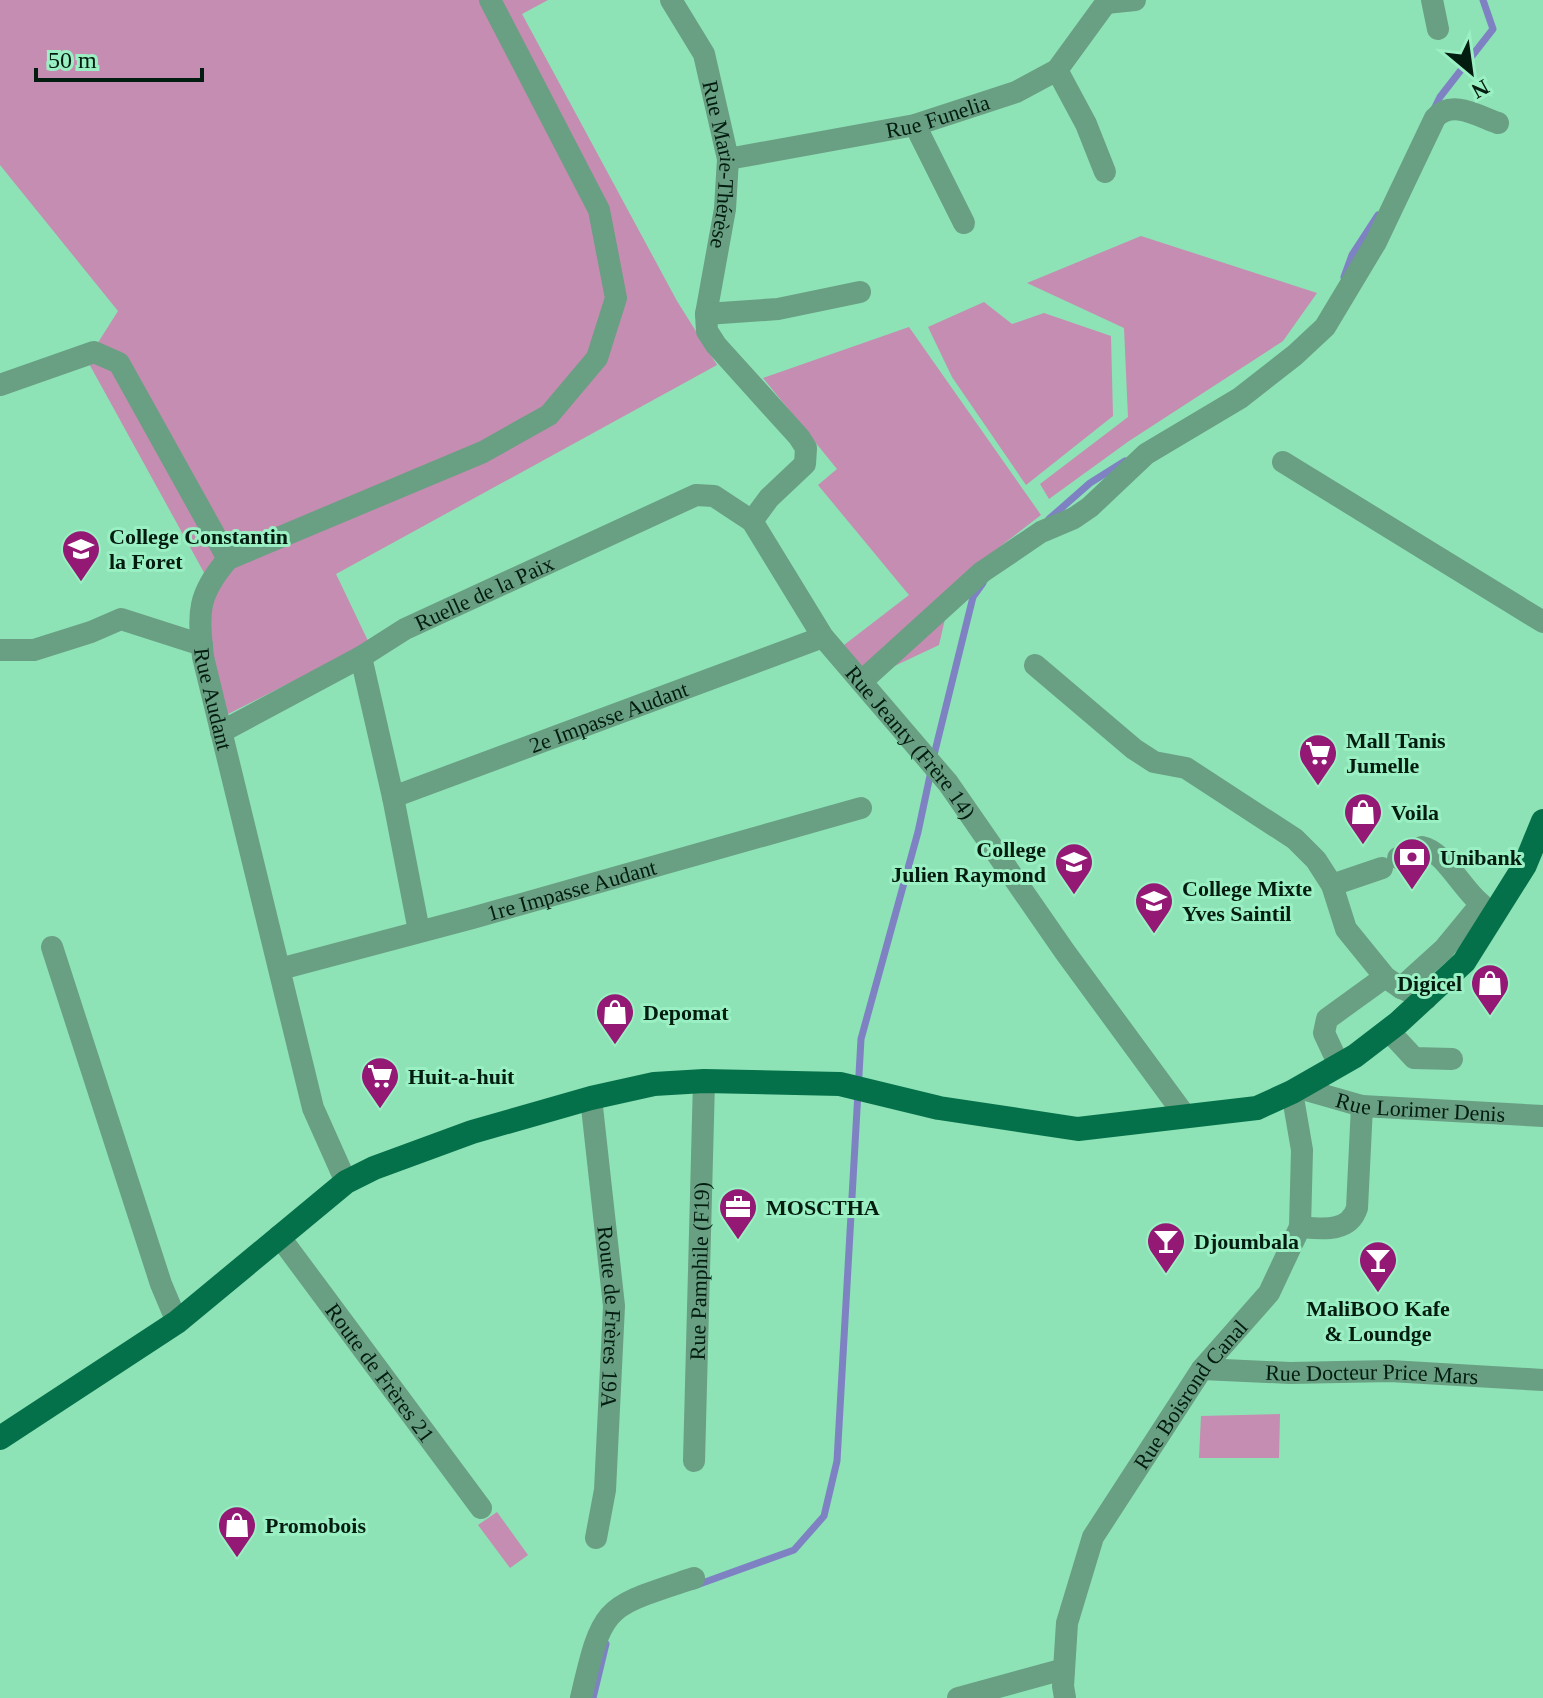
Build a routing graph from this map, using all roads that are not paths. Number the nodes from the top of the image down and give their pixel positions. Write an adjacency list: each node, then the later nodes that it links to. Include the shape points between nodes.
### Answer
1 (490, 0): 18 (street, via 599,210 616,298 597,358 549,415 483,452)
2 (671, 0): 10 (street, Rue Marie-Thérèse, via 704,54)
3 (1135, 0): 5 (street)
4 (1432, 0): 6 (street)
5 (1107, 2): 7 (street, Rue Funelia)
6 (1438, 29)
7 (1057, 70): 9 (street, Rue Funelia, via 1016,92); 11 (street)
8 (1498, 123): 25 (street, via 1452,108 1440,112 1376,242 1325,327 1240,398 1146,454 1090,507 982,572)
9 (915, 125): 10 (street, Rue Funelia); 12 (street)
10 (728, 159): 14 (street, Rue Marie-Thérèse, via 725,209)
11 (1105, 172)
12 (964, 223)
13 (860, 292): 14 (street, via 778,309)
14 (706, 314): 17 (street, Rue Marie-Thérèse, via 707,331 716,345 806,448 805,464)
15 (0, 385): 18 (street, via 94,352 119,363)
16 (1283, 462): 19 (street)
17 (752, 521): 20 (street, Rue Jeanty (Frère 14)); 23 (street, Ruelle de la Paix, via 714,496 696,495 405,629)
18 (228, 559): 21 (street, Rue Audant, via 211,579 198,617)
19 (1543, 622)
20 (823, 637): 25 (street, Rue Jeanty (Frère 14)); 27 (street, 2e Impasse Audant)
21 (202, 645): 22 (street, via 121,619 34,650); 26 (street, Rue Audant)
22 (0, 650)
23 (361, 657): 26 (street, Ruelle de la Paix); 27 (street)
24 (1035, 665): 31 (street, via 1144,756 1186,768 1295,839)
25 (862, 681): 46 (street, Rue Jeanty (Frère 14), via 948,783)
26 (221, 732): 35 (street, Rue Audant)
27 (393, 797): 33 (street)
28 (861, 808): 33 (street, 1re Impasse Audant)
29 (1543, 821): 30 (main road)
30 (1534, 866): 32 (main road)
31 (1332, 885): 32 (street, via 1429,848 1470,896); 36 (street, via 1346,929)
32 (1489, 908): 36 (street, via 1444,949); 37 (main road, via 1464,962)
33 (419, 931): 35 (street, 1re Impasse Audant)
34 (52, 947): 50 (street)
35 (280, 969): 47 (street, Rue Audant, via 313,1108)
36 (1393, 983): 37 (street); 40 (street, via 1327,1019 1324,1033)
37 (1426, 999): 38 (main road)
38 (1388, 1030): 39 (street, via 1414,1058); 40 (main road)
39 (1452, 1059)
40 (1339, 1065): 42 (main road)
41 (704, 1081): 43 (main road, via 654,1084); 46 (main road, via 840,1084 939,1108 1078,1129); 54 (street, Rue Pamphile (F19))
42 (1296, 1090): 44 (street, Rue Lorimer Denis); 46 (main road, via 1257,1108); 48 (street, Rue Boisrond Canal, via 1302,1150)
43 (591, 1098): 47 (main road, via 472,1132); 56 (street, Route de Frères 19A, via 614,1306 605,1490)
44 (1362, 1106): 45 (street, Rue Lorimer Denis); 48 (street, via 1354,1218 1345,1225)
45 (1543, 1116)
46 (1186, 1117)
47 (346, 1182): 49 (main road)
48 (1300, 1227): 51 (street, Rue Boisrond Canal, via 1269,1293)
49 (279, 1236): 50 (main road); 55 (street, Route de Frères 21)
50 (177, 1322): 53 (main road)
51 (1202, 1369): 52 (street, Rue Docteur Price Mars, via 1390,1371); 58 (street, Rue Boisrond Canal, via 1093,1537 1067,1623)
52 (1543, 1380)
53 (0, 1438)
54 (694, 1461)
55 (481, 1508)
56 (596, 1538)
57 (694, 1578): 59 (street, via 615,1609 594,1641)
58 (1064, 1669): 60 (street); 61 (street, Rue Boisrond Canal)
59 (581, 1698)
60 (958, 1698)
61 (1065, 1698)

